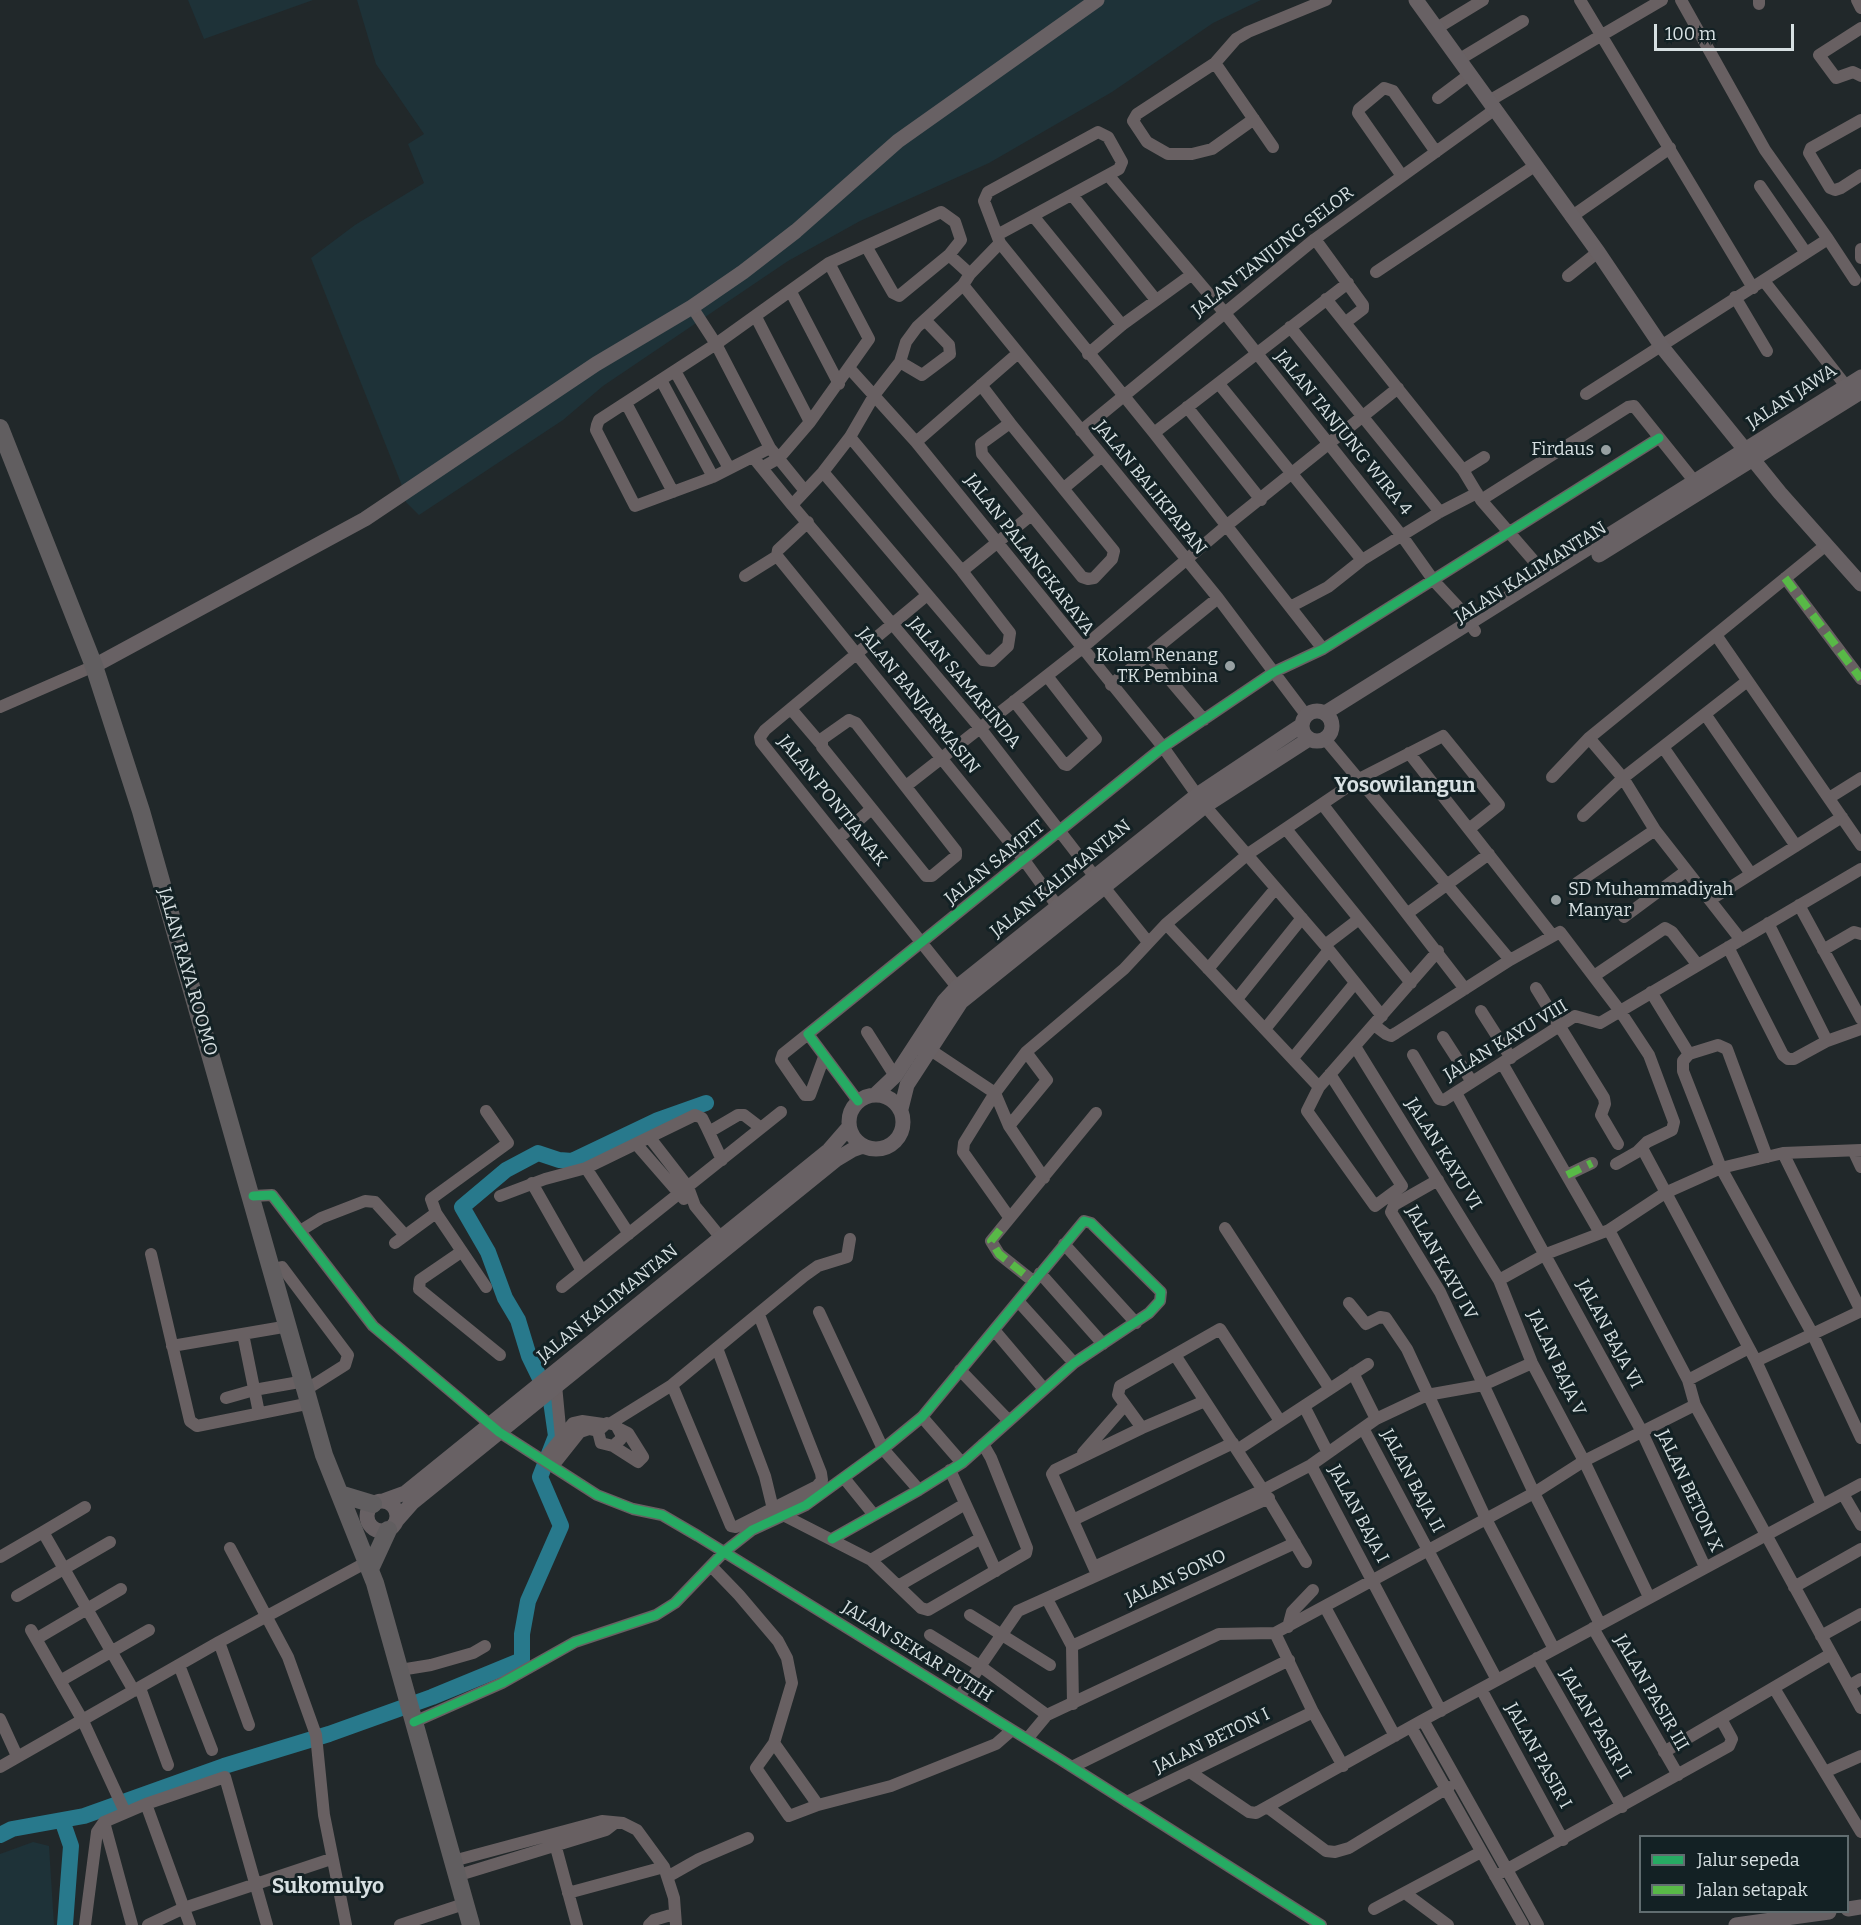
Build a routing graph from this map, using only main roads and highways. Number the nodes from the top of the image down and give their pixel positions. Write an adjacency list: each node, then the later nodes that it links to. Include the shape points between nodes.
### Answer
1 (1097, 0): 10 (main road, via 898,141 696,313 596,363 365,519)
2 (1416, 0): 6 (main road, via 1662,347)
3 (1861, 377): 6 (main road, JALAN JAWA)
4 (1861, 392): 6 (main road, JALAN JAWA)
5 (0, 428): 10 (highway, JALAN RAYA ROOMO)
6 (1748, 455): 7 (main road, JALAN KALIMANTAN); 7 (main road, JALAN KALIMANTAN, via 1695,482); 8 (main road)
7 (1609, 542): 9 (main road, JALAN KALIMANTAN); 9 (main road, JALAN KALIMANTAN, via 1546,575)
8 (1861, 584)
9 (1472, 627): 11 (main road, JALAN KALIMANTAN)
10 (94, 666): 23 (highway, JALAN RAYA ROOMO, via 141,811 324,1455)
11 (1328, 717): 12 (main road, via 1316,710); 13 (main road, via 1331,731)
12 (1304, 720): 13 (main road, via 1302,730); 14 (main road, JALAN KALIMANTAN)
13 (1317, 739): 14 (main road, JALAN KALIMANTAN)
14 (1201, 801): 15 (main road, JALAN KALIMANTAN)
15 (1099, 882): 16 (main road, JALAN KALIMANTAN); 16 (main road, JALAN KALIMANTAN, via 1058,907)
16 (1006, 957): 17 (main road, JALAN KALIMANTAN, via 957,987 895,1076); 18 (main road, JALAN KALIMANTAN, via 961,1002 907,1085)
17 (876, 1094): 18 (main road, via 894,1101); 19 (main road, via 858,1101 852,1108)
18 (900, 1109): 20 (main road, via 903,1126 896,1142 880,1149)
19 (849, 1127): 20 (main road); 21 (main road, JALAN KALIMANTAN, via 836,1144)
20 (863, 1146): 21 (main road, JALAN KALIMANTAN, via 837,1159)
21 (725, 1243): 22 (main road, JALAN KALIMANTAN)
22 (494, 1428): 24 (main road, JALAN KALIMANTAN, via 405,1493); 25 (main road, JALAN KALIMANTAN)
23 (340, 1494): 24 (highway); 26 (highway, JALAN RAYA ROOMO)
24 (374, 1506): 25 (main road, via 368,1522); 25 (main road, via 396,1510); 26 (main road, JALAN KALIMANTAN)
25 (388, 1527): 26 (main road, JALAN KALIMANTAN); 27 (highway)
26 (355, 1531): 27 (highway, JALAN RAYA ROOMO)
27 (368, 1565): 29 (highway, JALAN RAYA ROOMO)
28 (1816, 1913): 30 (main road)
29 (471, 1925)
30 (1736, 1925)

